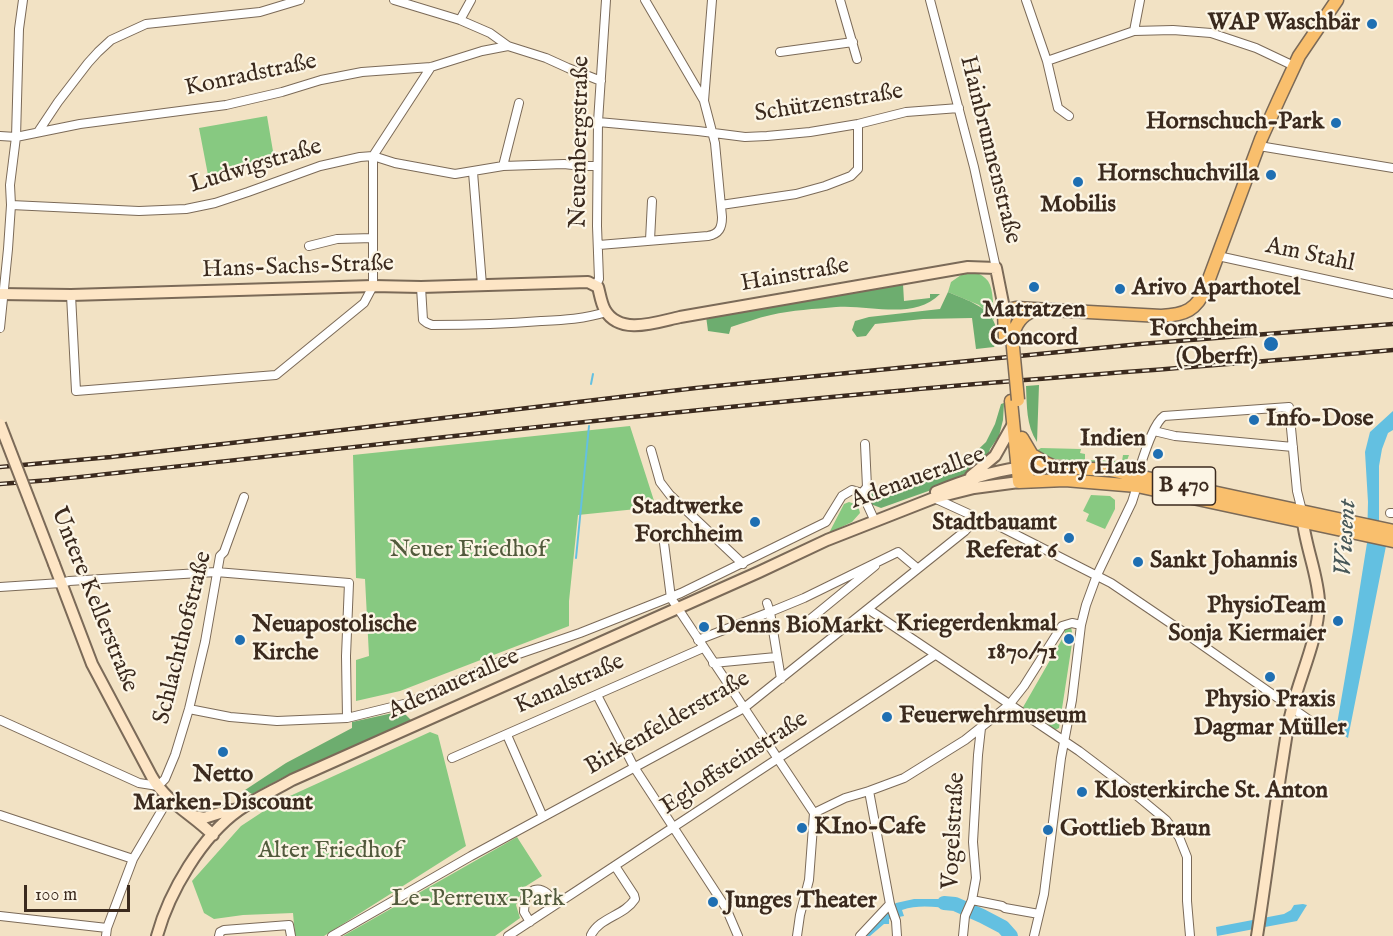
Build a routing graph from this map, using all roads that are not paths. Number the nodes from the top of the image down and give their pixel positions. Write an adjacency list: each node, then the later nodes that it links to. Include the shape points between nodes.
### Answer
1 (23, 0): 32 (street)
2 (300, 0): 29 (street, via 260,12 146,24 111,40 88,63)
3 (394, 0): 13 (street)
4 (471, 0): 13 (street)
5 (606, 0): 22 (street, Neuenbergstraße)
6 (645, 0): 23 (street)
7 (712, 0): 23 (street)
8 (840, 0): 15 (street)
9 (930, 0): 25 (street, Hainbrunnenstraße)
10 (1026, 0): 19 (street)
11 (1140, 0): 14 (street)
12 (1337, 0): 20 (main road)
13 (459, 20): 16 (street, via 490,33)
14 (1134, 31): 19 (street); 20 (street, via 1211,33)
15 (853, 42): 17 (street); 18 (street)
16 (508, 46): 21 (street, Konradstraße); 22 (street)
17 (780, 52)
18 (857, 59)
19 (1047, 61): 26 (street, via 1058,108)
20 (1294, 66): 33 (main road)
21 (431, 67): 29 (street, Konradstraße, via 362,72 226,105); 34 (street)
22 (601, 81): 27 (street, Neuenbergstraße)
23 (704, 101): 30 (street)
24 (519, 103): 35 (street)
25 (959, 108): 28 (street, Schützenstraße, via 906,112); 47 (street, Hainbrunnenstraße)
26 (1069, 116)
27 (598, 122): 30 (street, Schützenstraße); 36 (street, Neuenbergstraße)
28 (858, 124): 30 (street, Schützenstraße, via 766,136); 41 (street, via 858,170 851,176 796,194)
29 (38, 132): 32 (street, Konradstraße)
30 (713, 133): 41 (street)
31 (0, 136): 32 (street, Konradstraße)
32 (16, 137): 40 (street)
33 (1259, 146): 37 (street); 46 (main road)
34 (373, 156): 38 (street, Ludwigstraße, via 442,172); 40 (street, Ludwigstraße, via 320,166 215,203 186,209 139,211); 42 (street)
35 (502, 166): 36 (street, Ludwigstraße); 38 (street, Ludwigstraße)
36 (597, 166): 44 (street, Neuenbergstraße)
37 (1393, 168)
38 (473, 172): 48 (street)
39 (652, 201): 43 (street)
40 (11, 204): 52 (street)
41 (721, 205): 43 (street, via 722,224 715,235)
42 (373, 238): 45 (street, via 338,239); 50 (street)
43 (650, 240): 44 (street)
44 (598, 245): 49 (street, Neuenbergstraße)
45 (309, 246)
46 (1218, 256): 53 (street, Am Stahl); 56 (main road, via 1202,297 1181,314)
47 (996, 268): 55 (street, Hainbrunnenstraße); 57 (street, Hainstraße, via 968,267 639,325 624,324)
48 (482, 285): 49 (street, Hans-Sachs-Straße); 51 (street, Hans-Sachs-Straße)
49 (596, 285): 57 (street)
50 (373, 286): 51 (street, Hans-Sachs-Straße); 54 (street, Hans-Sachs-Straße); 54 (street, via 364,303 276,375 76,391)
51 (421, 286): 57 (street, via 423,320 432,325 585,318)
52 (2, 294): 54 (street, Hans-Sachs-Straße); 58 (street)
53 (1393, 294)
54 (70, 295)
55 (1004, 310): 56 (main road); 59 (main road, B 470)
56 (1035, 310): 59 (main road, via 1018,322)
57 (606, 312)
58 (0, 328)
59 (1009, 337): 60 (main road, B 470)
60 (1014, 400): 62 (main road, B 470); 64 (main road, B 470)
61 (0, 424): 89 (street, Untere Kellerstraße, bridge)
62 (1012, 426): 69 (main road, B 470); 70 (street, via 995,456)
63 (1154, 431): 66 (street); 66 (street, via 1164,416 1289,407); 72 (street)
64 (1022, 438): 68 (main road, B 470, via 1029,451); 69 (main road, B 470)
65 (864, 444): 73 (street, via 867,487)
66 (1293, 447): 77 (street)
67 (651, 450): 85 (street, via 660,482 670,495)
68 (1055, 467): 69 (street, Adenauerallee); 72 (main road, B 470, via 1110,470)
69 (1022, 468): 70 (street, Adenauerallee); 71 (main road, B 470)
70 (966, 480): 76 (street, Adenauerallee)
71 (1023, 481): 72 (main road, B 470); 75 (street, Adenauerallee)
72 (1137, 481): 77 (main road, B 470); 88 (street, via 1132,502)
73 (862, 493): 76 (street); 85 (street, via 852,490 842,496 826,522)
74 (244, 497): 87 (street, Schlachthofstraße)
75 (934, 498): 78 (street, via 969,514); 81 (street, Adenauerallee)
76 (873, 517): 81 (street, Adenauerallee)
77 (1303, 517): 79 (main road, B 470); 108 (street, via 1319,602 1308,660)
78 (974, 521): 86 (street, Birkenfelderstraße); 88 (street, via 991,522)
79 (1365, 530): 80 (main road, B 470); 82 (main road, B 470)
80 (1393, 531)
81 (827, 540): 93 (street, Adenauerallee)
82 (1393, 541)
83 (664, 543): 91 (street)
84 (885, 558): 86 (street, via 898,552); 95 (street); 96 (street)
85 (743, 564): 91 (street)
86 (917, 568): 94 (street, Birkenfelderstraße)
87 (216, 572): 89 (street); 107 (street, Schlachthofstraße); 109 (street, via 348,583)
88 (1097, 575): 97 (street); 108 (street)
89 (61, 583): 90 (street); 118 (street, Untere Kellerstraße, via 92,664)
90 (0, 587)
91 (671, 598): 93 (street); 109 (street, via 510,657 408,703)
92 (767, 603): 95 (street)
93 (677, 608): 98 (street); 121 (street, Adenauerallee, via 292,780)
94 (868, 609): 100 (street); 103 (street, Birkenfelderstraße)
95 (770, 612): 98 (street); 101 (street)
96 (803, 625)
97 (1081, 625): 105 (street, via 1062,626); 114 (street)
98 (698, 640): 99 (street)
99 (703, 648): 102 (street); 104 (street, Kanalstraße)
100 (935, 655): 105 (street); 116 (street, Egloffsteinstraße)
101 (776, 657): 102 (street); 103 (street)
102 (713, 663): 106 (street)
103 (781, 679): 106 (street, Birkenfelderstraße)
104 (597, 695): 113 (street, Kanalstraße); 117 (street)
105 (1009, 705): 111 (street); 114 (street)
106 (744, 708): 116 (street); 117 (street, Birkenfelderstraße)
107 (189, 709): 109 (street, via 277,721); 118 (street, Schlachthofstraße, via 175,755)
108 (1292, 709): 112 (street); 137 (street)
109 (346, 718)
110 (0, 720): 118 (street, via 139,783)
111 (981, 728): 119 (street, via 904,778); 130 (street, Vogelstraße)
112 (1325, 731)
113 (507, 735): 115 (street, Kanalstraße); 125 (street)
114 (1063, 741): 133 (street); 150 (street, via 1130,790 1166,820 1179,837 1187,857)
115 (452, 758)
116 (778, 758): 122 (street); 126 (street, Egloffsteinstraße)
117 (634, 767): 125 (street, Birkenfelderstraße); 126 (street)
118 (158, 786): 120 (street, Untere Kellerstraße)
119 (869, 791): 122 (street); 132 (street)
120 (169, 798): 124 (street, Untere Kellerstraße); 128 (street)
121 (240, 809): 124 (street, via 204,818); 127 (street, Adenauerallee)
122 (814, 813): 145 (street, via 809,880)
123 (0, 815): 128 (street)
124 (190, 816): 127 (street, Untere Kellerstraße)
125 (543, 817): 143 (street, Birkenfelderstraße)
126 (673, 827): 129 (street, Egloffsteinstraße); 138 (street, via 726,908)
127 (213, 835): 140 (street, Adenauerallee, via 173,894)
128 (133, 859): 136 (street)
129 (615, 866): 131 (street, Egloffsteinstraße); 139 (street, via 635,900 630,907 595,927)
130 (972, 900): 133 (street); 148 (street, Vogelstraße)
131 (556, 904): 135 (street, Egloffsteinstraße); 135 (street, via 549,894 534,890 525,898)
132 (890, 904): 146 (street); 147 (street)
133 (1039, 914): 149 (street)
134 (0, 916): 136 (street)
135 (526, 924): 144 (street, Egloffsteinstraße)
136 (107, 932)
137 (1258, 933)
138 (738, 934)
139 (591, 935)
140 (157, 936)
141 (219, 936): 142 (street, via 224,930 289,925)
142 (291, 936)
143 (332, 936)
144 (508, 936)
145 (797, 936)
146 (860, 936)
147 (897, 936)
148 (963, 936)
149 (1034, 936)
150 (1190, 936)

